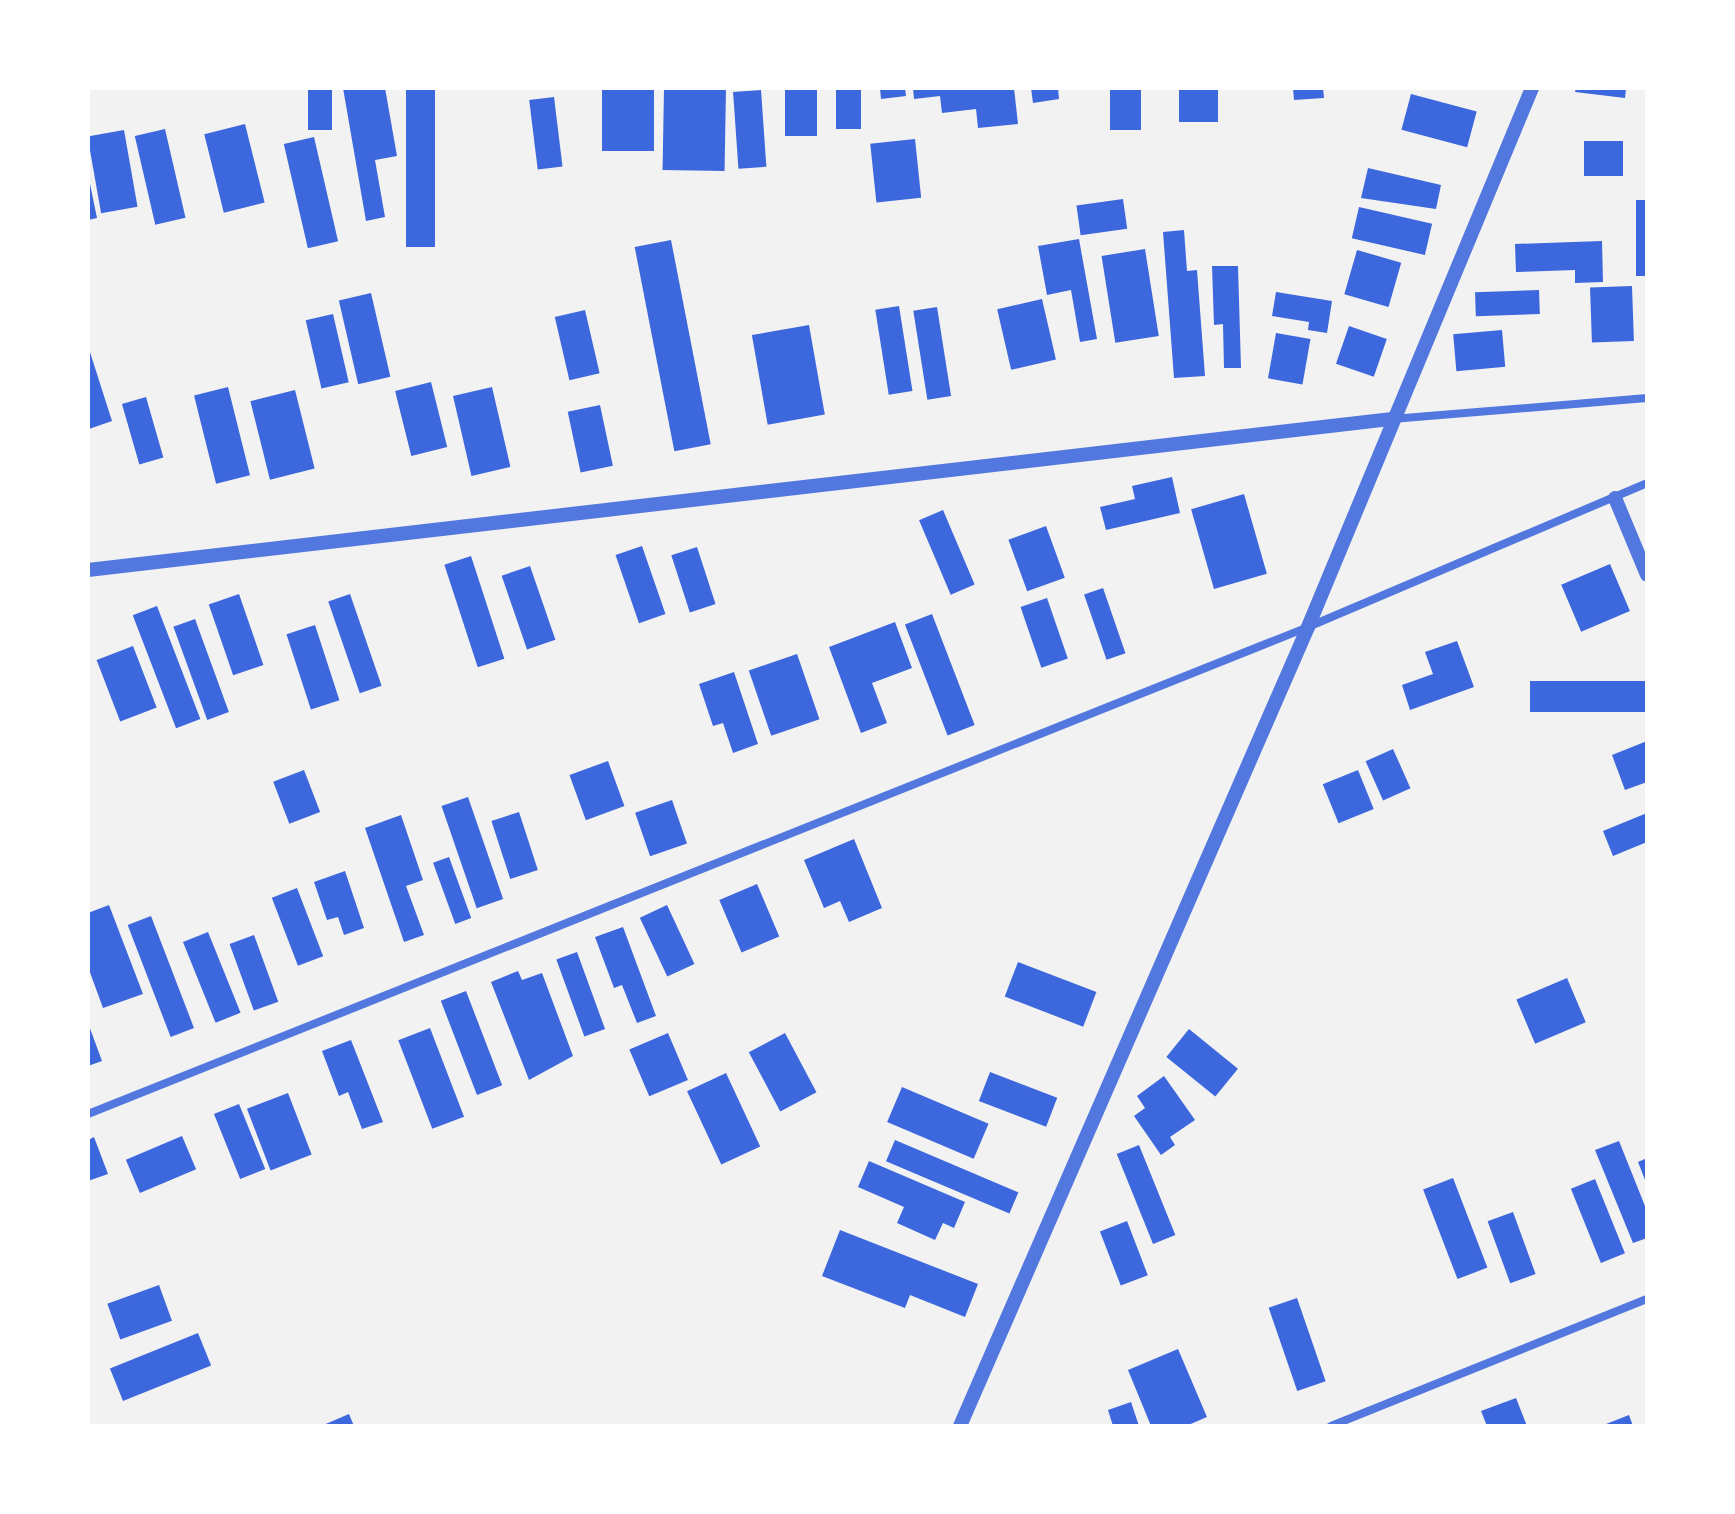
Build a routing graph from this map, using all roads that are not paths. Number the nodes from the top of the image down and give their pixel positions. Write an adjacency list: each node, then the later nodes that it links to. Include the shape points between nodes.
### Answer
1 (1532, 88): 3 (street)
2 (1647, 398): 3 (street)
3 (1392, 419): 6 (street); 8 (street)
4 (1647, 483): 5 (street)
5 (1615, 498): 7 (street); 8 (street)
6 (88, 570)
7 (1647, 575)
8 (1308, 627): 9 (street); 11 (street)
9 (88, 1114)
10 (1647, 1299): 12 (street)
11 (960, 1426)
12 (1331, 1426)

